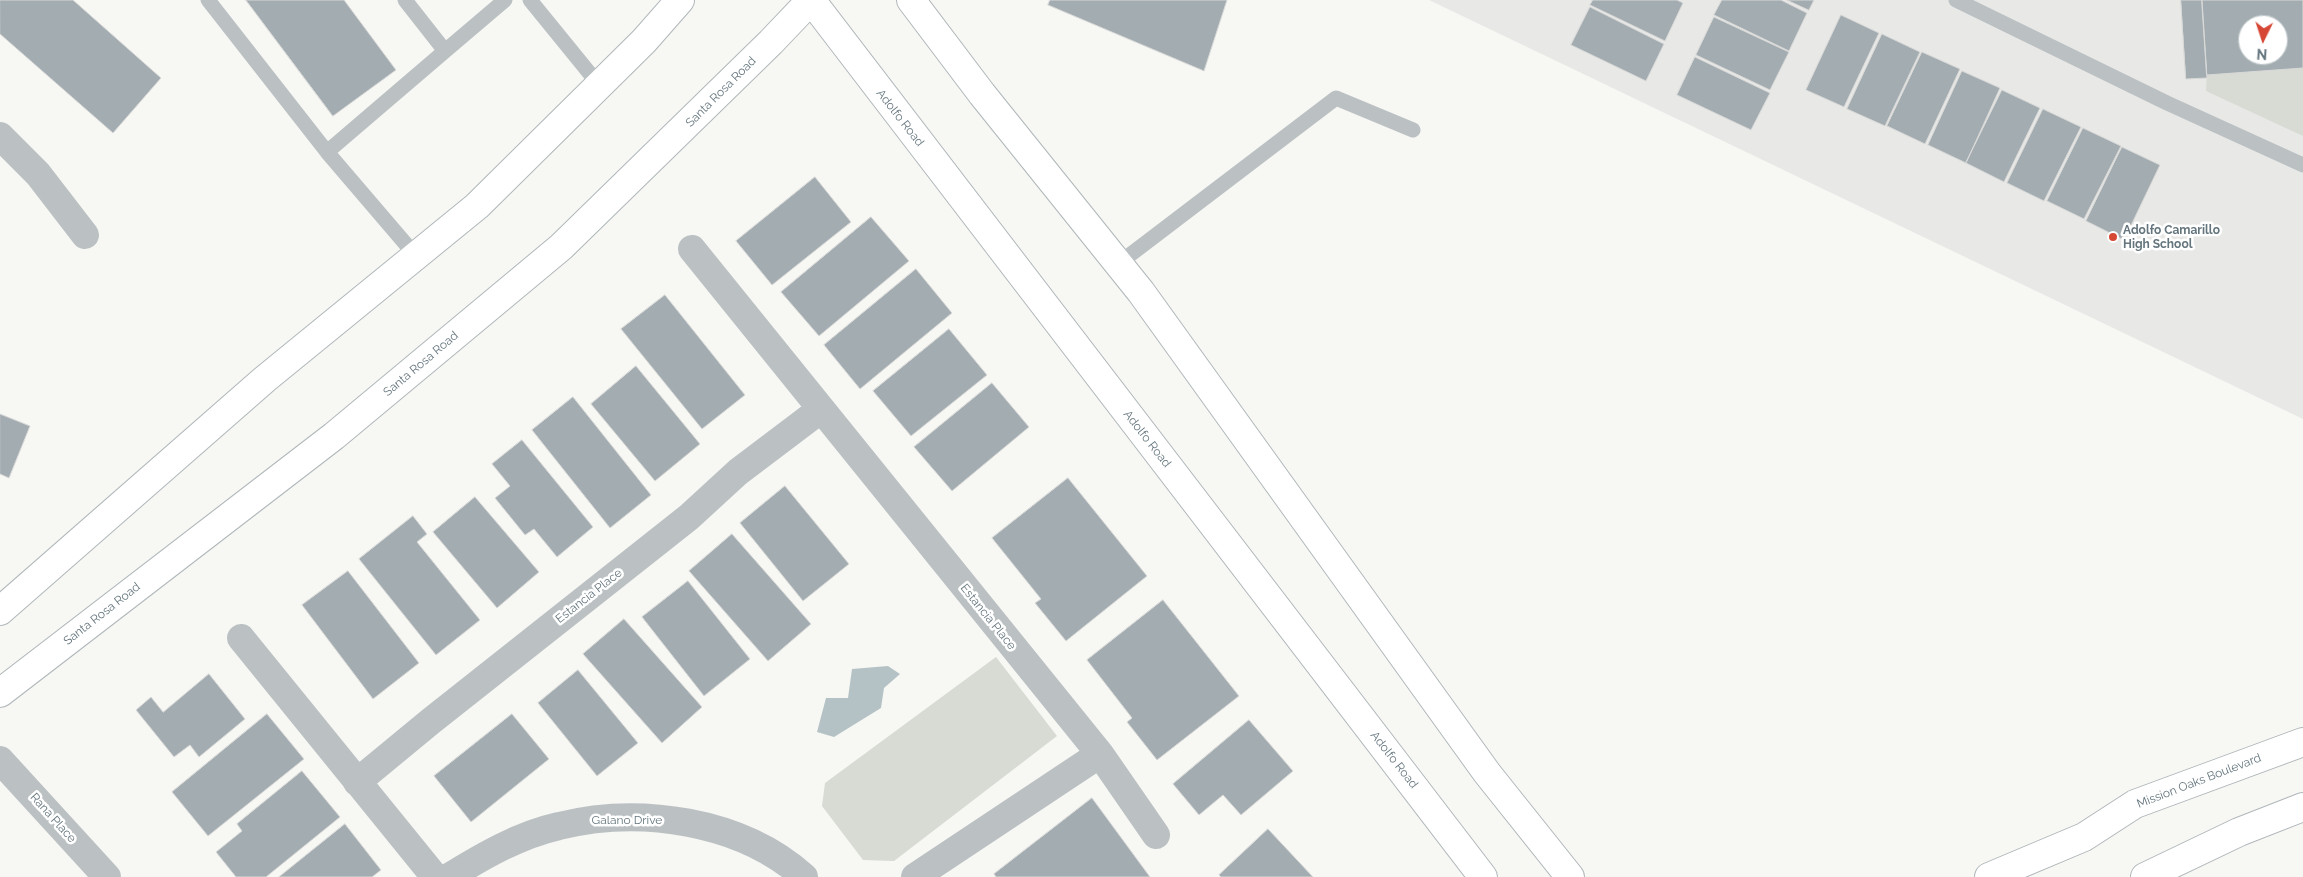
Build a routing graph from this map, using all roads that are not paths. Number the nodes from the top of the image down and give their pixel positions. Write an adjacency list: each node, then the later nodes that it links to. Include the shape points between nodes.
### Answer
1 (208, 0): 13 (lane)
2 (405, 0): 9 (lane)
3 (505, 0): 9 (lane)
4 (530, 0): 10 (lane)
5 (680, 0): 10 (main road)
6 (811, 0): 22 (main road, Santa Rosa Road, via 562,247 334,436); 34 (main road, Adolfo Road)
7 (911, 0): 18 (main road)
8 (1956, 0): 14 (lane)
9 (445, 51): 13 (lane)
10 (600, 86): 17 (main road, via 477,206)
11 (1413, 130): 18 (lane, via 1336,98)
12 (0, 136): 15 (street, via 38,174)
13 (327, 152): 17 (lane)
14 (2303, 165)
15 (86, 236)
16 (692, 249): 19 (street, Estancia Place)
17 (416, 256): 20 (main road, via 265,379)
18 (1118, 264): 35 (main road, via 1488,773)
19 (820, 410): 24 (street, Estancia Place); 26 (street, Estancia Place, via 738,472 689,517)
20 (0, 611)
21 (241, 638): 26 (street)
22 (0, 692)
23 (2303, 742): 36 (main road, Mission Oaks Boulevard, via 2135,804 2084,838)
24 (1100, 754): 28 (street, Estancia Place); 33 (street)
25 (0, 760): 29 (street, Rana Place)
26 (357, 782): 30 (street)
27 (2303, 807): 37 (main road, via 2238,832)
28 (1156, 835)
29 (107, 877)
30 (435, 877)
31 (449, 877): 32 (street, Galano Drive, via 521,838 558,826 616,818 683,822 716,830 752,842)
32 (804, 877)
33 (915, 877)
34 (1484, 877)
35 (1570, 877)
36 (1990, 877)
37 (2145, 877)

